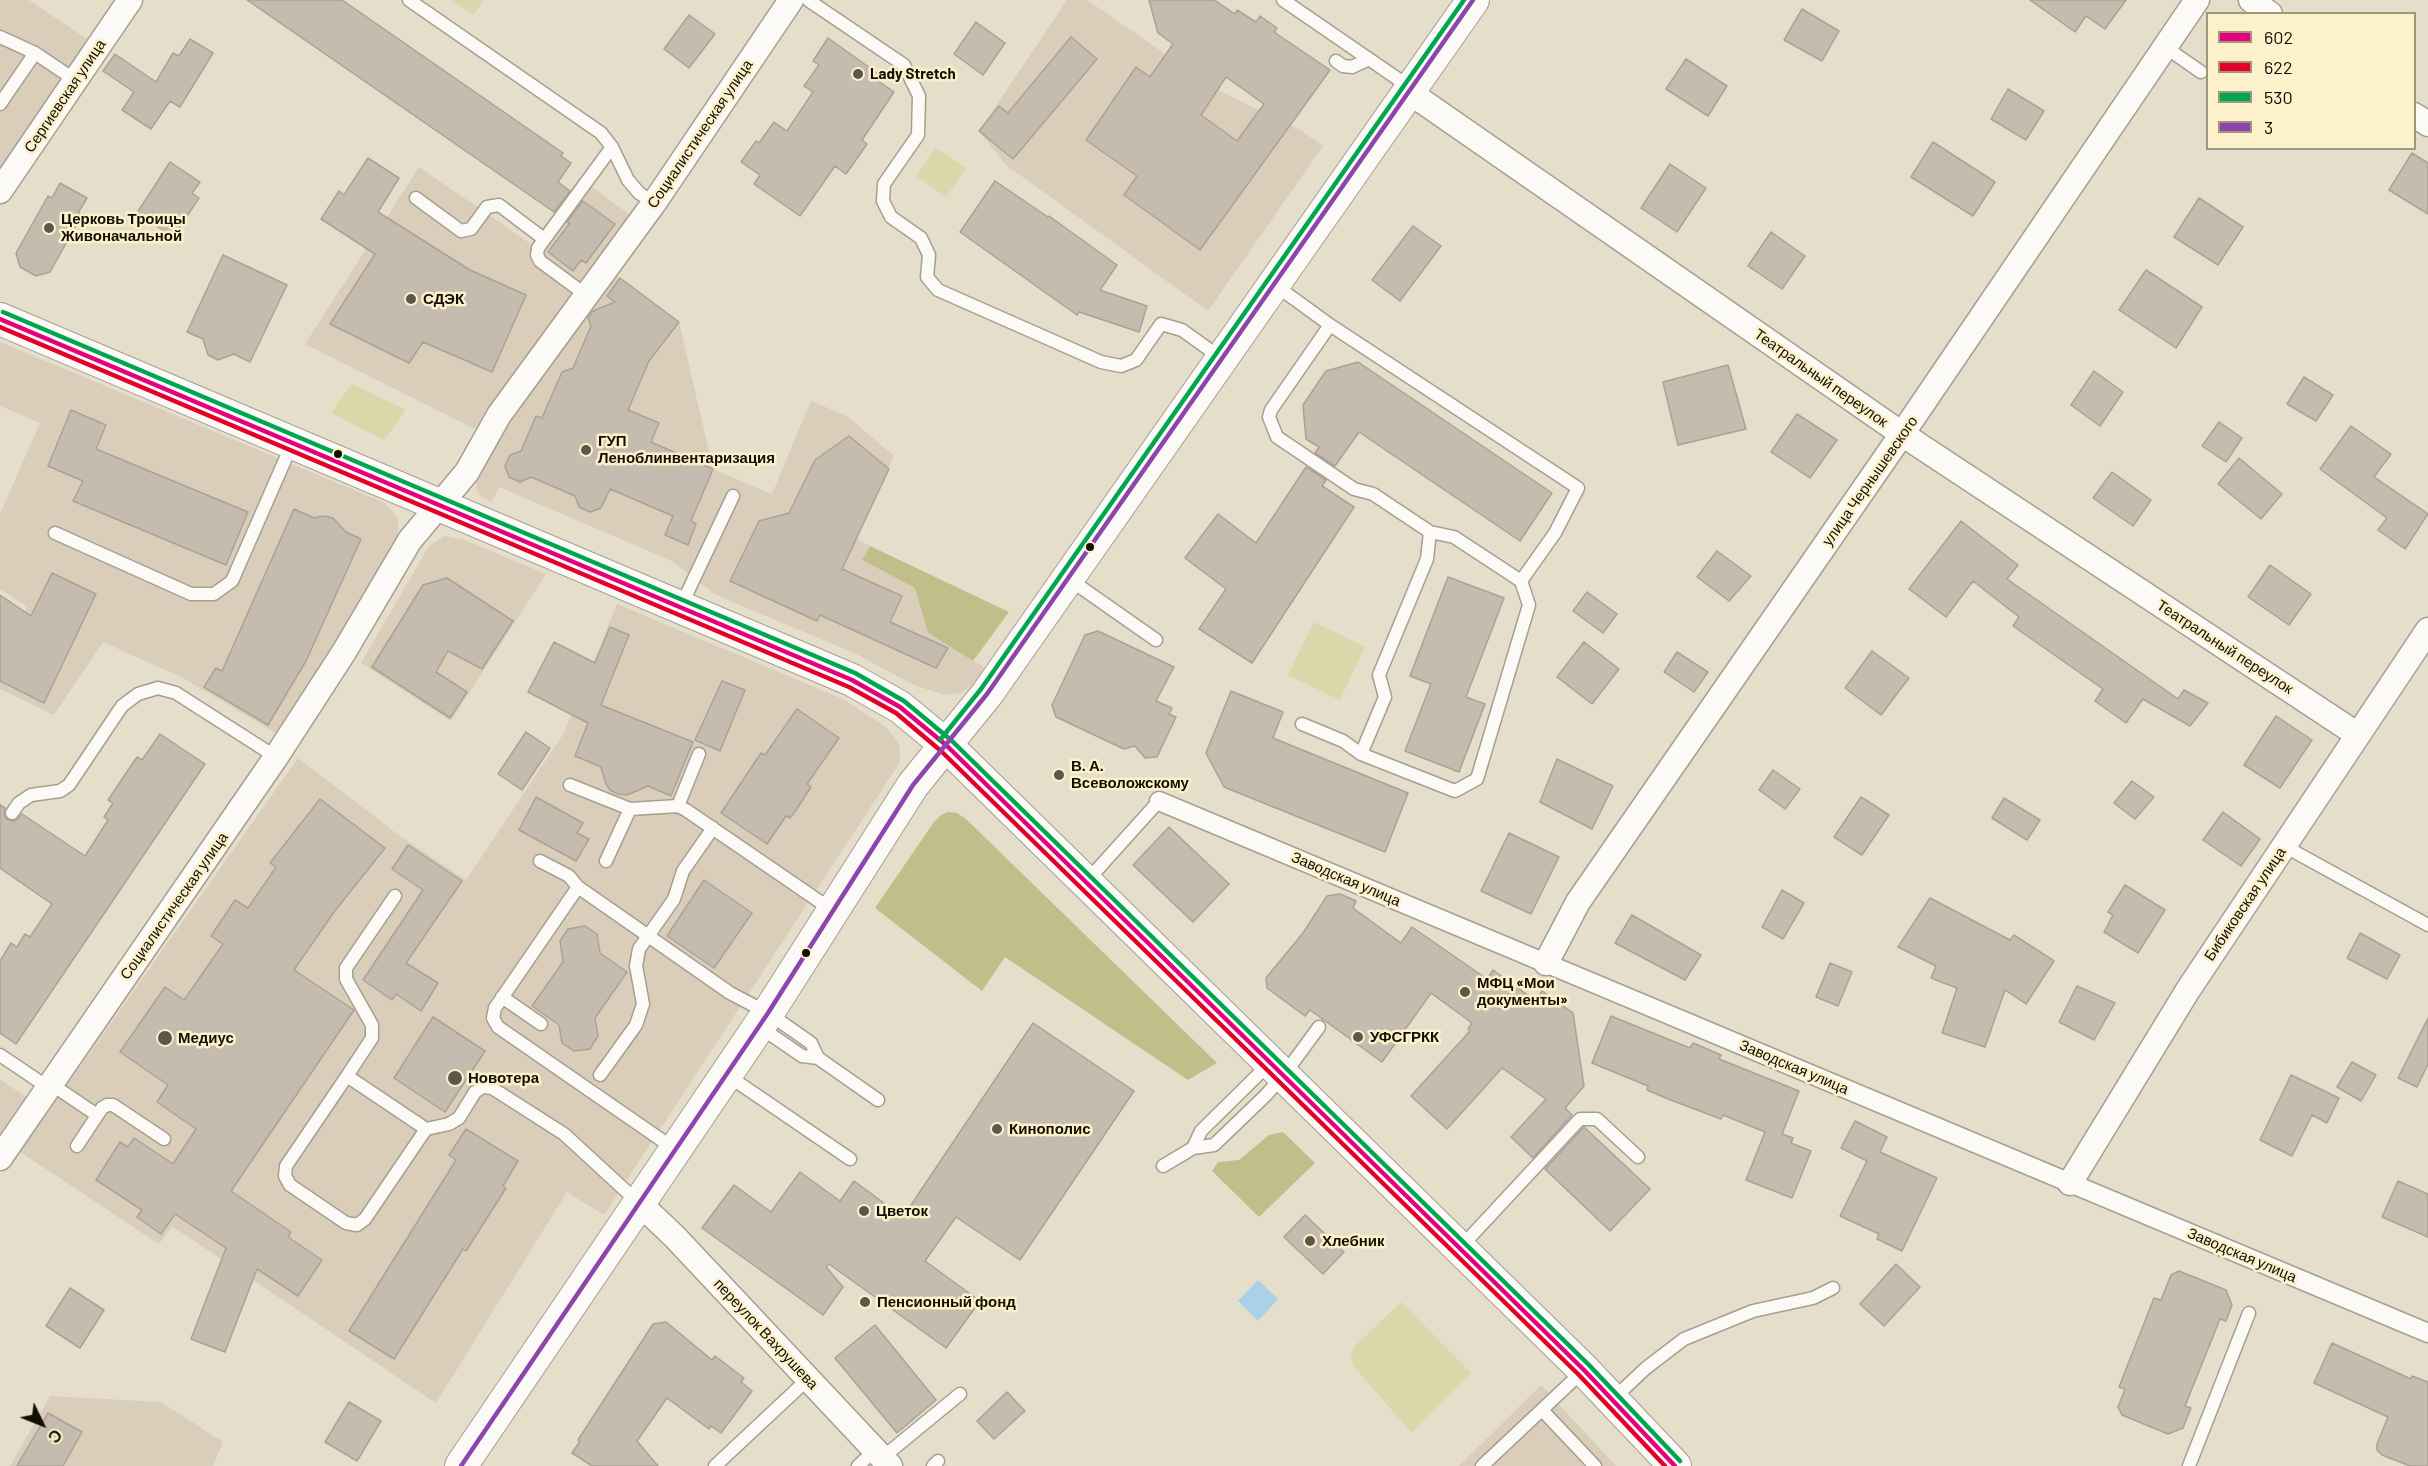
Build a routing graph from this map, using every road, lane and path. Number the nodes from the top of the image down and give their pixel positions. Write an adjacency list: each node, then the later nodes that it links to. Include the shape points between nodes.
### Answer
1 (130, 0): 16 (street, Сергиевская улица)
2 (410, 0): 19 (lane, via 601,133)
3 (791, 0): 22 (street, Социалистическая улица)
4 (808, 0): 28 (lane, via 904,65 919,96 918,135 884,184 883,201 891,217 921,238 929,255 927,277 938,290 1101,362 1121,366 1136,360 1161,324 1182,330)
5 (1283, 0): 13 (lane)
6 (1473, 0): 17 (street)
7 (2197, 0): 11 (street, улица Чернышевского)
8 (2251, 0): 9 (street)
9 (2267, 12)
10 (0, 37): 12 (lane)
11 (2165, 47): 15 (lane); 29 (street, улица Чернышевского)
12 (35, 53): 16 (lane); 18 (lane)
13 (1369, 59): 14 (lane, via 1352,66); 17 (lane, via 1398,79)
14 (1336, 61)
15 (2201, 72)
16 (75, 80): 20 (street, Сергиевская улица)
17 (1409, 92): 24 (street); 29 (street, Театральный переулок)
18 (0, 104)
19 (612, 147): 22 (lane, via 628,180); 23 (lane)
20 (0, 191)
21 (416, 198): 23 (lane, via 460,231 471,229 487,207 499,206)
22 (654, 203): 25 (street, Социалистическая улица)
23 (544, 239): 25 (lane, via 538,248 540,261)
24 (1274, 285): 27 (lane); 28 (street)
25 (586, 296): 32 (street, Социалистическая улица, via 498,415 467,472)
26 (0, 319): 30 (street)
27 (1330, 325): 33 (lane, via 1270,410 1277,437 1354,489 1373,494); 36 (lane, via 1578,488 1555,534)
28 (1222, 359): 35 (street)
29 (1902, 434): 41 (street, Театральный переулок); 61 (street, улица Чернышевского, via 1578,902)
30 (293, 443): 32 (street); 34 (lane, via 232,581 214,594 191,594)
31 (733, 496): 37 (lane)
32 (440, 506): 37 (street); 45 (street, Социалистическая улица, via 410,540)
33 (1430, 532): 36 (lane, via 1454,537); 44 (lane, via 1427,559 1379,675 1384,697)
34 (55, 533)
35 (1068, 579): 39 (lane); 42 (street)
36 (1521, 581): 44 (lane, via 1529,605 1477,779 1455,791)
37 (680, 607): 42 (street, via 852,680 900,706)
38 (2428, 630): 41 (street, Бибиковская улица)
39 (1156, 640)
40 (1302, 724): 44 (lane, via 1343,741)
41 (2358, 735): 52 (street, Бибиковская улица)
42 (946, 745): 55 (street); 58 (street, via 913,785)
43 (699, 754): 48 (lane)
44 (1361, 754)
45 (276, 758): 50 (lane, via 176,693 158,688 138,694 122,706 69,785 60,791 31,795); 71 (street, Социалистическая улица)
46 (570, 785): 49 (lane)
47 (1159, 801): 55 (lane); 61 (street, Заводская улица)
48 (678, 806): 49 (lane); 51 (lane)
49 (630, 809): 54 (lane)
50 (12, 813)
51 (713, 828): 58 (lane); 60 (lane, via 683,871 674,899)
52 (2284, 846): 59 (lane); 83 (street, Бибиковская улица, via 2188,990)
53 (540, 861): 56 (lane, via 569,876)
54 (606, 861)
55 (1086, 882): 67 (street)
56 (578, 887): 60 (lane); 62 (lane)
57 (394, 896): 70 (lane, via 346,968 346,979 372,1025 372,1038)
58 (833, 911): 63 (street)
59 (2428, 925)
60 (648, 936): 63 (lane); 68 (lane, via 639,949 636,966 643,1004 636,1024)
61 (1546, 963): 83 (street, Заводская улица)
62 (502, 997): 64 (lane); 78 (lane, via 493,1018 498,1027)
63 (764, 1020): 69 (street); 72 (lane, via 802,1056 818,1058)
64 (541, 1024)
65 (1319, 1027): 67 (lane)
66 (0, 1055): 71 (lane)
67 (1277, 1070): 77 (lane, via 1201,1131); 77 (lane, via 1214,1145); 85 (street)
68 (600, 1075)
69 (727, 1075): 78 (street); 81 (lane)
70 (346, 1076): 74 (lane); 74 (lane, via 286,1166 285,1176 290,1185 346,1223 357,1225 365,1219)
71 (50, 1086): 73 (lane); 80 (street, Социалистическая улица)
72 (878, 1100)
73 (97, 1115): 75 (lane, via 107,1105 113,1106); 76 (lane)
74 (426, 1129): 84 (lane, via 459,1118 475,1092 483,1087 492,1088 564,1134)
75 (164, 1139)
76 (77, 1146)
77 (1193, 1148): 82 (lane)
78 (676, 1150): 84 (street)
79 (1638, 1157): 85 (lane, via 1597,1119 1580,1119)
80 (0, 1158)
81 (850, 1159)
82 (1163, 1166)
83 (2070, 1183): 88 (street, Заводская улица)
84 (639, 1203): 90 (street, переулок Вахрушева); 95 (street)
85 (1459, 1248): 89 (street)
86 (1833, 1288): 92 (lane, via 1813,1298 1753,1311 1684,1339)
87 (2249, 1313): 100 (lane)
88 (2428, 1333)
89 (1584, 1370): 92 (street); 93 (lane)
90 (808, 1379): 94 (street, переулок Вахрушева); 96 (lane)
91 (960, 1394): 94 (lane)
92 (1613, 1399): 99 (street)
93 (1542, 1410): 97 (lane); 98 (lane)
94 (876, 1460)
95 (461, 1466)
96 (715, 1466)
97 (1482, 1466)
98 (1595, 1466)
99 (1675, 1466)
100 (2189, 1466)

